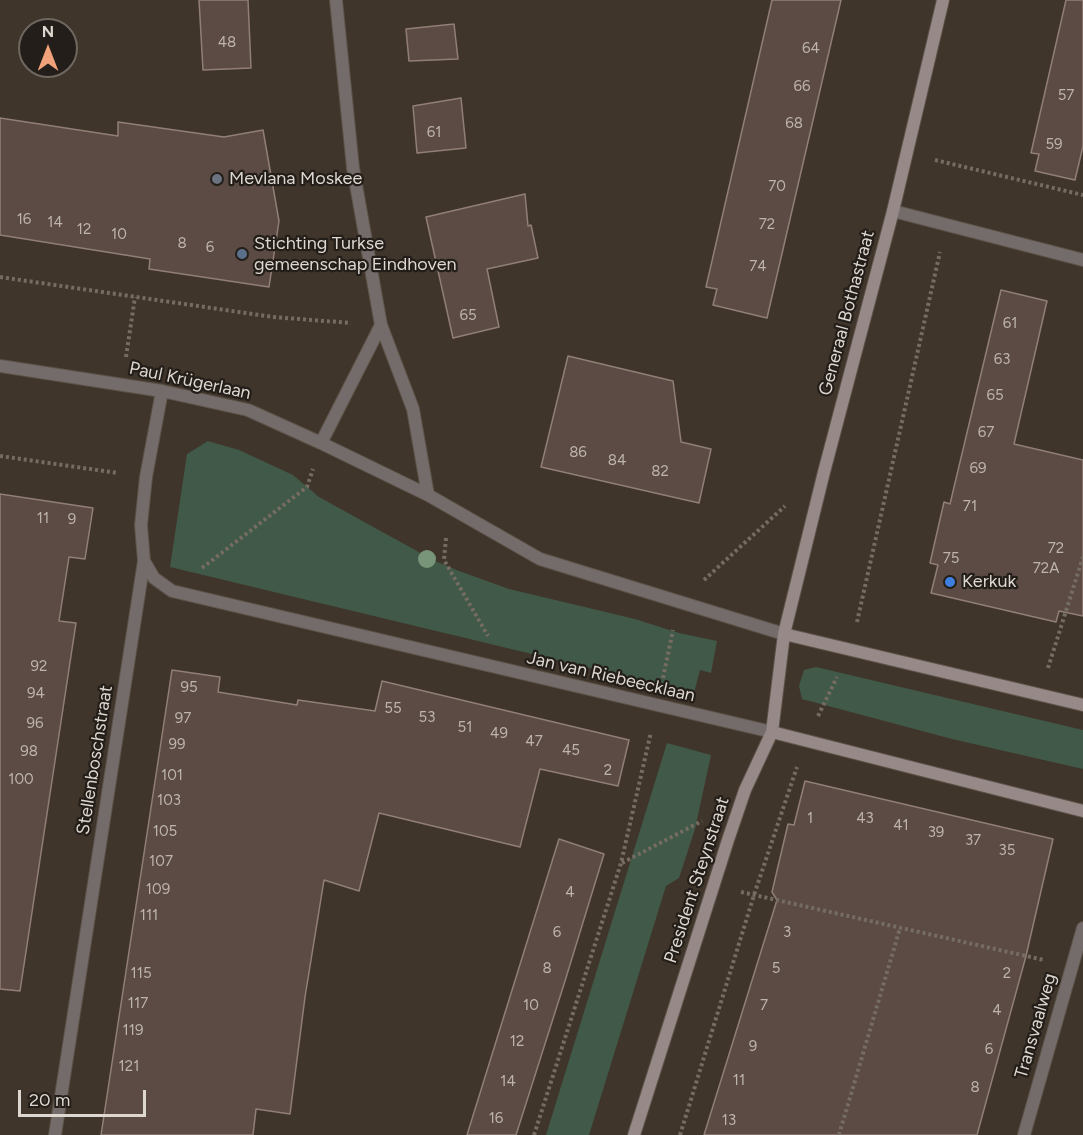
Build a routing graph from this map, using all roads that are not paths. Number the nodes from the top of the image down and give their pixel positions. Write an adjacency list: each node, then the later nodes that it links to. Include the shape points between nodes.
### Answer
1 (336, 0): 5 (street, via 353,168)
2 (943, 0): 3 (street, Generaal Bothastraat)
3 (893, 211): 4 (street); 11 (street, Generaal Bothastraat)
4 (1083, 260)
5 (381, 325): 8 (street); 9 (street, via 413,409)
6 (0, 366): 7 (street, Paul Krügerlaan)
7 (162, 391): 8 (street, Paul Krügerlaan, via 248,410); 10 (street, Stellenboschstraat, via 146,477 141,525)
8 (321, 442): 9 (street, Paul Krügerlaan)
9 (428, 495): 11 (street, via 540,559)
10 (144, 561): 13 (street, Jan van Riebeecklaan, via 154,578 172,591); 16 (street, Stellenboschstraat)
11 (784, 634): 12 (street); 13 (street, President Steynstraat)
12 (1083, 705)
13 (772, 732): 14 (street, Jan van Riebeecklaan); 17 (street, President Steynstraat, via 745,790)
14 (1083, 812)
15 (1083, 927): 18 (street, Transvaalweg)
16 (55, 1135)
17 (634, 1135)
18 (1024, 1135)

